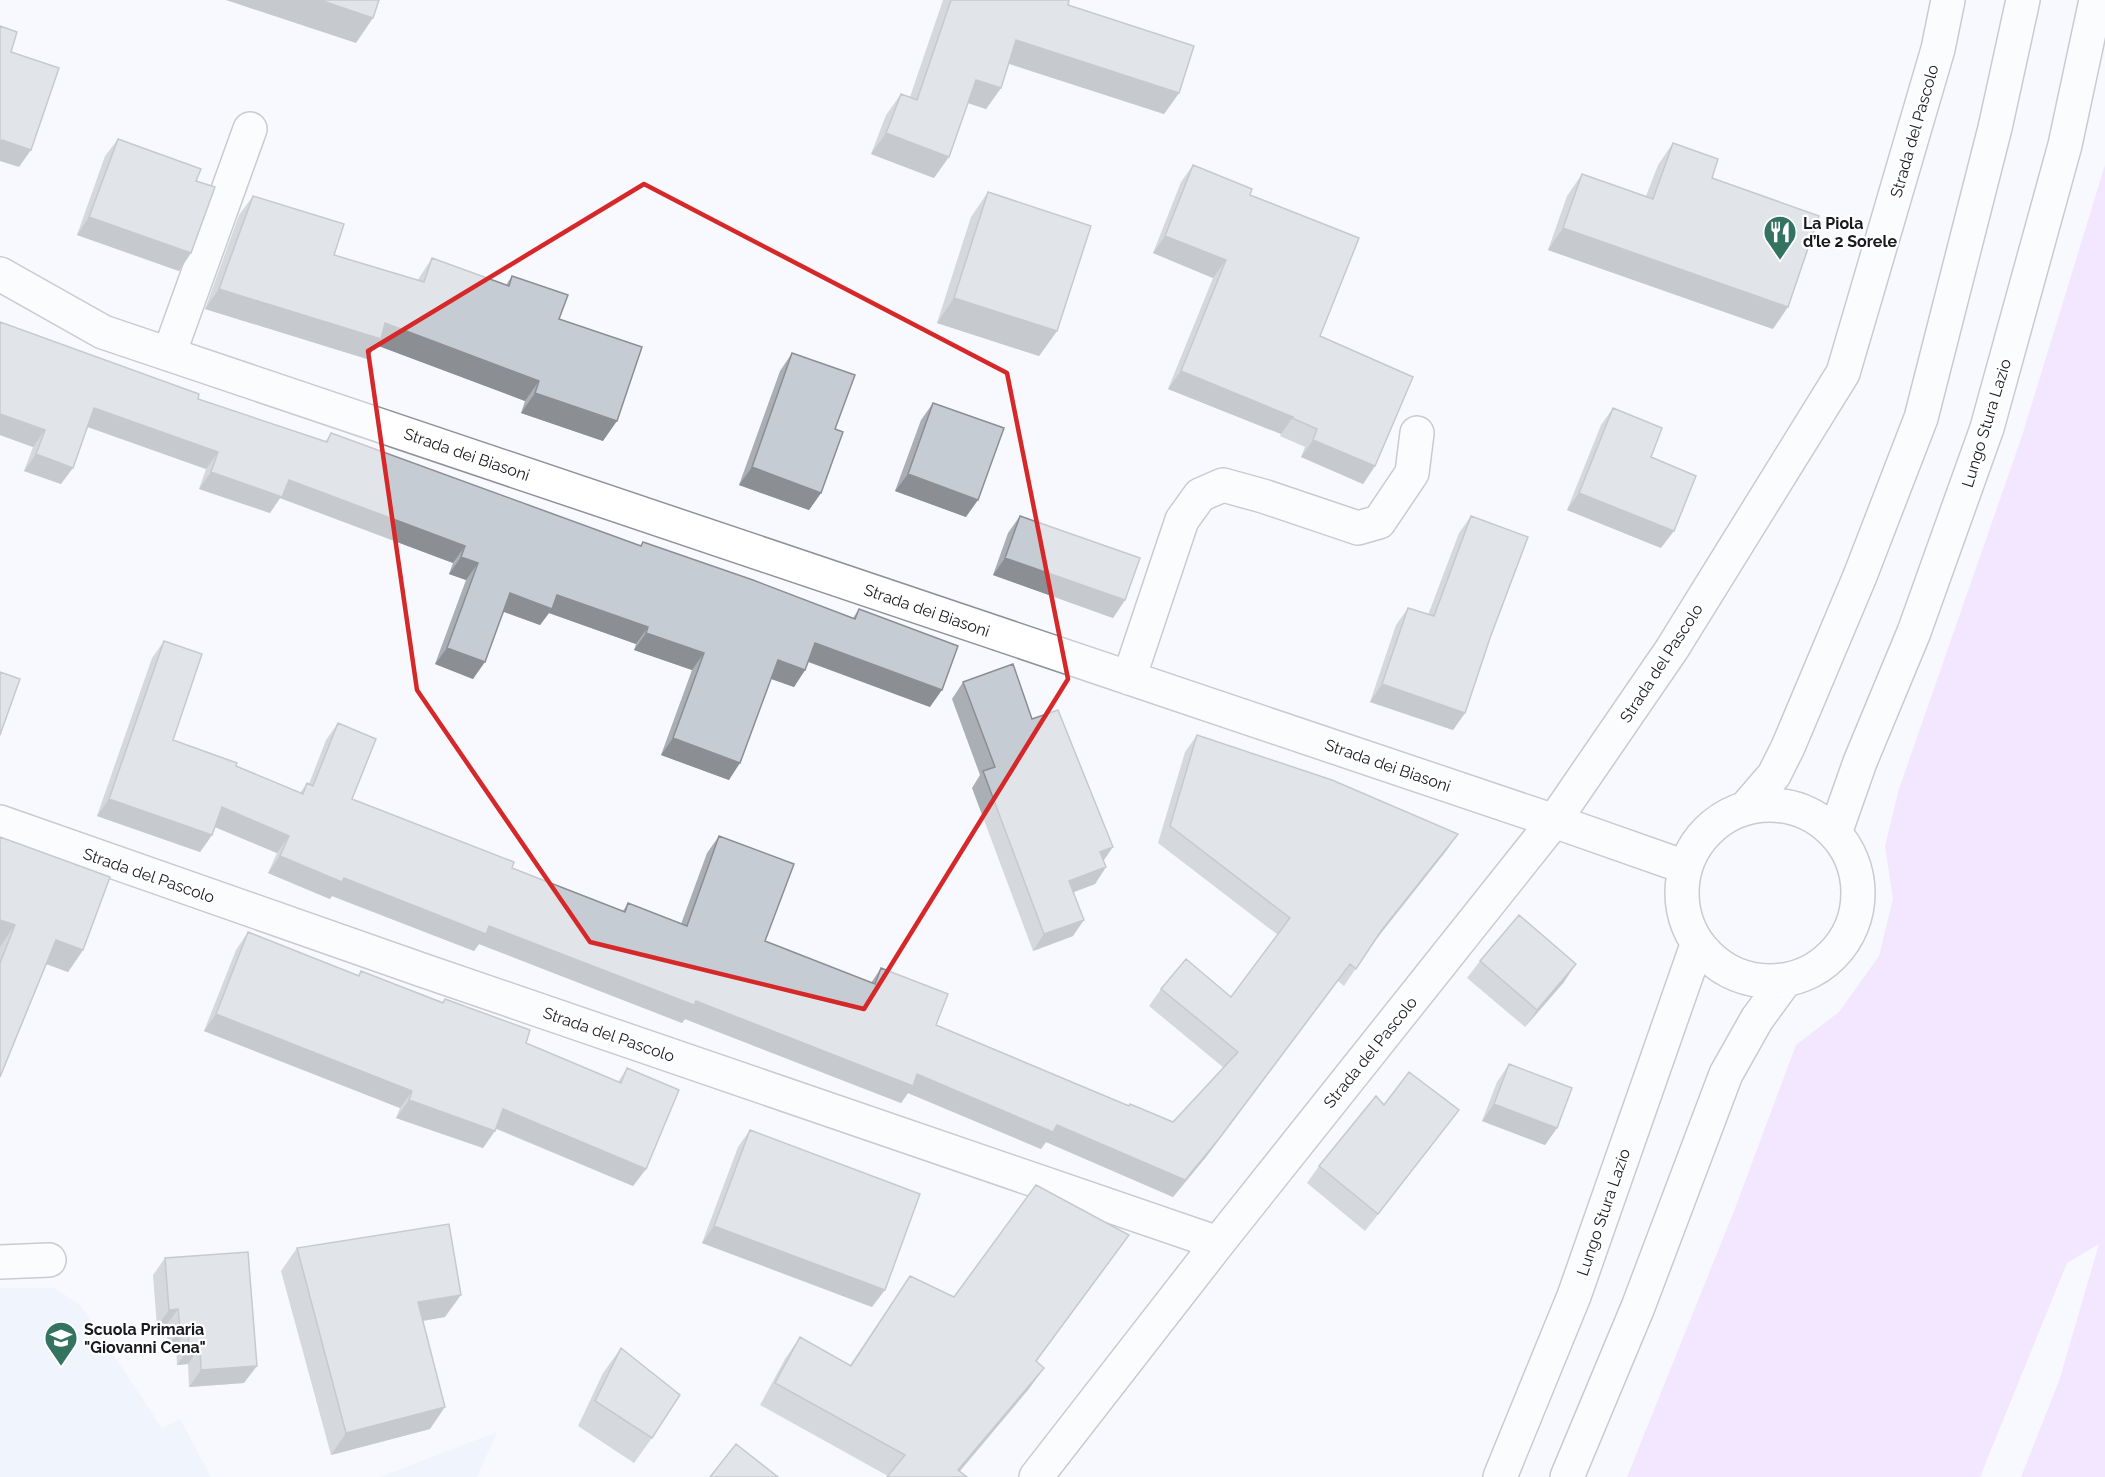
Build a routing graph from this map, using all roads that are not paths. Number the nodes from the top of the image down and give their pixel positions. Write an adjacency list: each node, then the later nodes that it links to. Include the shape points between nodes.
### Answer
1 (1948, 0): 10 (street, Strada del Pascolo, via 1938,50 1843,373 1672,649)
2 (2023, 0): 9 (street, via 1995,128 1921,418 1788,747 1774,775)
3 (2096, 0): 12 (street, Lungo Stura Lazio, via 2065,145 1987,428 1914,632)
4 (250, 129): 6 (street)
5 (0, 274): 6 (street, Strada dei Biasoni, via 103,332)
6 (169, 354): 8 (street, Strada dei Biasoni)
7 (1417, 433): 8 (street, via 1412,473 1379,522 1358,528 1223,485 1200,495 1182,520)
8 (1129, 678): 10 (street, Strada dei Biasoni)
9 (1749, 804): 12 (street, via 1771,802 1790,807 1814,816); 13 (street, via 1715,823 1696,843)
10 (1554, 821): 13 (street, Strada dei Biasoni); 16 (street, Strada del Pascolo)
11 (0, 822): 16 (street, Strada del Pascolo)
12 (1835, 833): 15 (street, via 1851,857 1858,886 1856,915 1844,942 1824,964)
13 (1685, 867): 14 (street, via 1681,894 1685,921)
14 (1697, 945): 15 (street, via 1717,964 1742,977); 20 (street, Lungo Stura Lazio, via 1574,1296)
15 (1784, 982): 21 (street, via 1757,1019 1726,1074 1638,1307)
16 (1218, 1243): 19 (street, Strada del Pascolo)
17 (49, 1260): 18 (street)
18 (0, 1262)
19 (1036, 1477)
20 (1500, 1477)
21 (1567, 1477)

